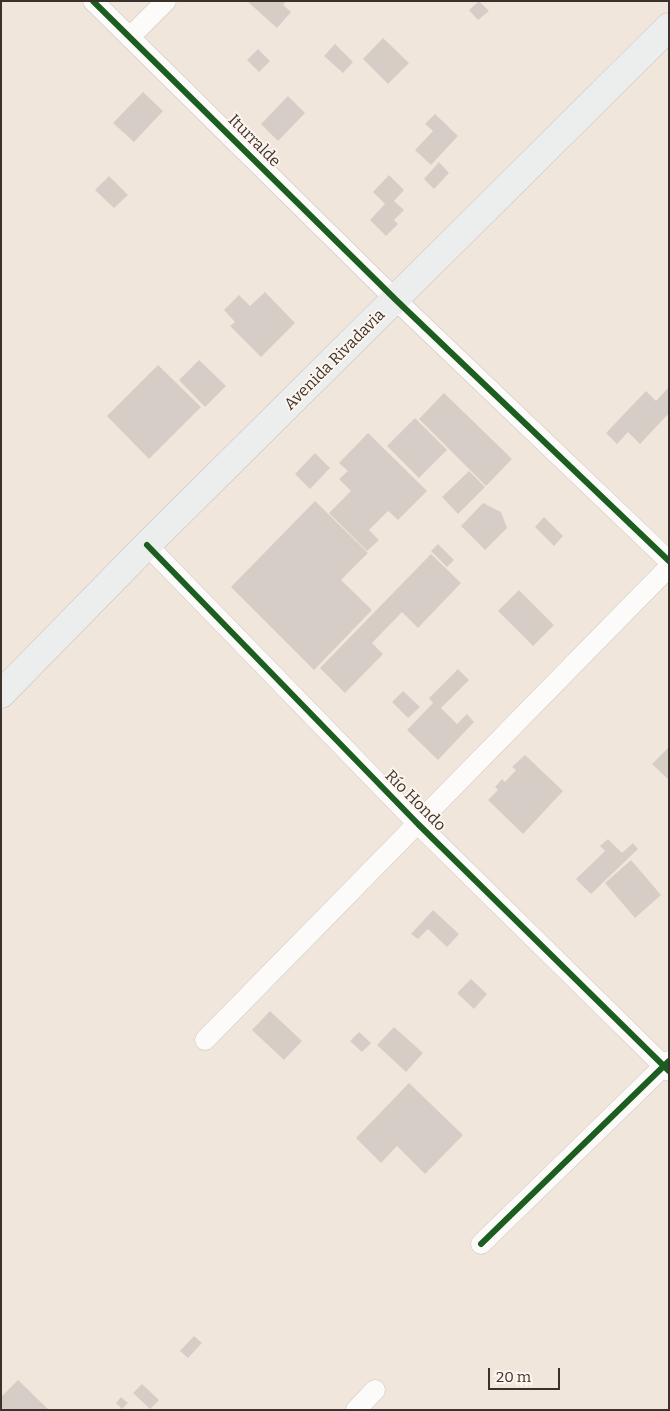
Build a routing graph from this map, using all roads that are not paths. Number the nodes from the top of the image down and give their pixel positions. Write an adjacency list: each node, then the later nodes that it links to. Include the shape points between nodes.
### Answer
1 (93, 1): 4 (street, Iturralde)
2 (166, 1): 4 (street)
3 (669, 27): 5 (main road, Avenida Rivadavia)
4 (130, 37): 5 (street, Iturralde)
5 (396, 300): 6 (main road, Avenida Rivadavia); 7 (street, Iturralde)
6 (148, 545): 9 (main road, Avenida Rivadavia); 10 (street, Río Hondo)
7 (669, 561)
8 (669, 567): 10 (street)
9 (1, 694)
10 (418, 824): 11 (street); 12 (street, Río Hondo)
11 (206, 1040)
12 (667, 1066): 13 (street)
13 (481, 1244)
14 (375, 1390): 15 (street)
15 (356, 1410)

